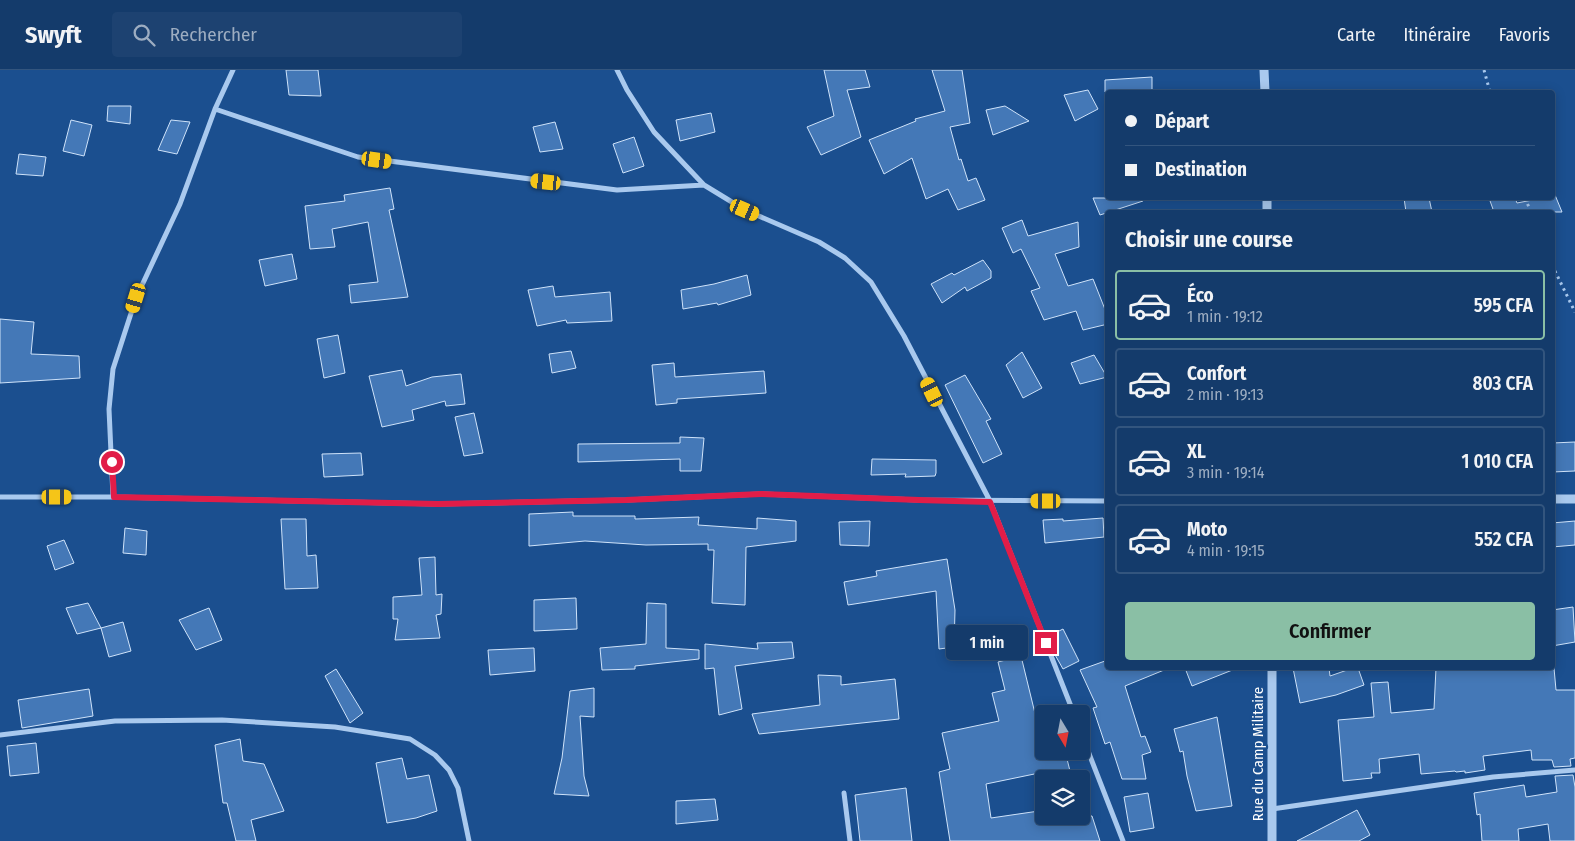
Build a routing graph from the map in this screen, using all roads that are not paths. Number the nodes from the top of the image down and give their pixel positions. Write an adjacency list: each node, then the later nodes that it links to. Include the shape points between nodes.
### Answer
1 (233, 70): 5 (street)
2 (617, 70): 6 (street, via 654,132)
3 (1264, 70): 4 (street)
4 (1265, 90)
5 (216, 108): 6 (street, via 358,158 617,190); 8 (street, via 180,204 136,298 114,369 109,409)
6 (704, 185): 12 (street, via 745,210 819,242 845,258 871,282 904,336)
7 (0, 497): 8 (street)
8 (114, 497): 12 (street, via 438,504 761,494)
9 (1555, 499): 10 (street)
10 (1575, 499)
11 (1105, 501): 12 (street)
12 (990, 502): 14 (street)
13 (1272, 670): 19 (street, Rue du Camp Militaire)
14 (1070, 705)
15 (0, 735): 20 (street, via 115,720 222,720 335,727 410,739 435,755 449,770 458,788)
16 (1090, 756): 22 (street)
17 (1575, 770): 19 (street, via 1493,778)
18 (844, 793): 21 (street)
19 (1272, 809): 23 (street, Rue du Camp Militaire)
20 (469, 841)
21 (850, 841)
22 (1123, 841)
23 (1272, 841)

